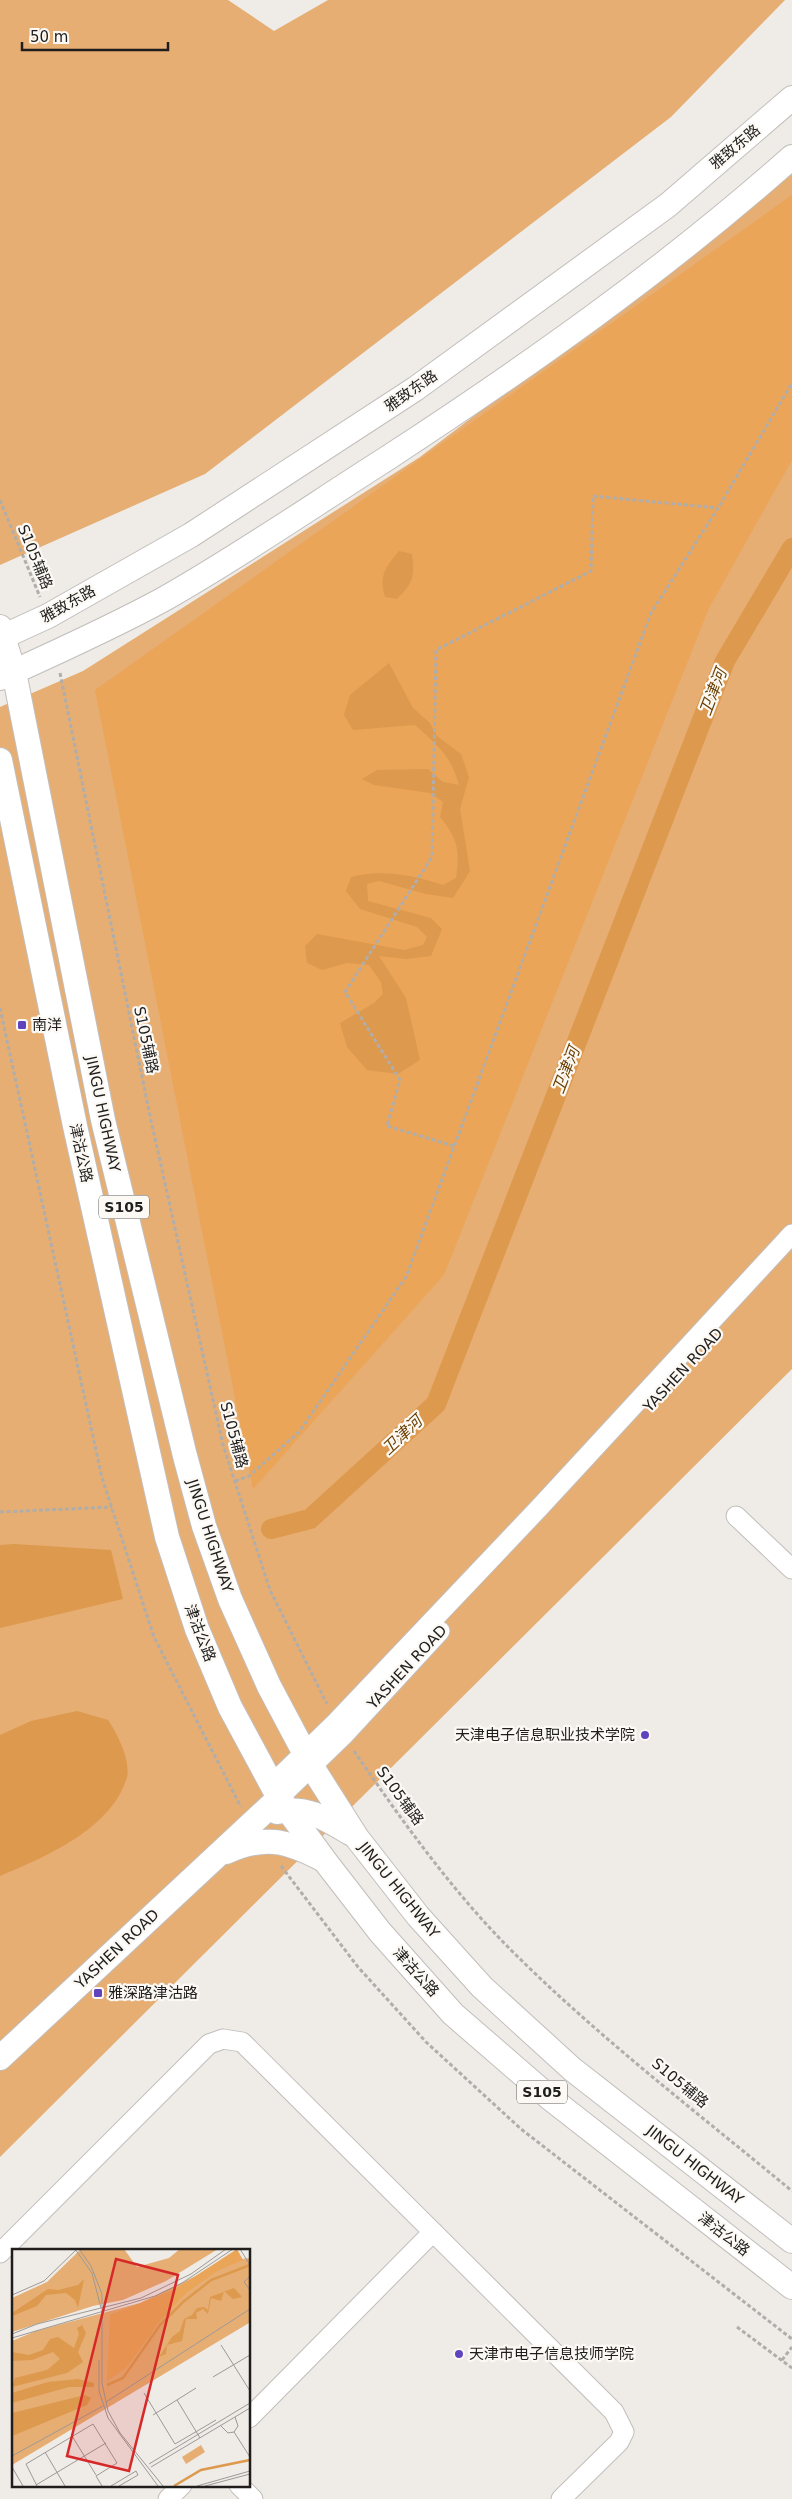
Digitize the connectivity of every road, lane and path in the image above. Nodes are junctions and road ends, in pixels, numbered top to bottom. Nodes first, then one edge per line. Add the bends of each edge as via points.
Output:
1 (792, 98) edge
2 (792, 157) edge
3 (792, 383) edge
4 (0, 500) edge
5 (718, 508) junction
6 (48, 616) junction
7 (1, 634) edge
8 (55, 654) junction
9 (7, 675) edge
10 (0, 760) edge
11 (454, 1146) junction
12 (792, 1234) edge
13 (792, 1253) edge
14 (235, 1481) junction
15 (112, 1507) dead end
16 (0, 1512) edge
17 (736, 1516) dead end
18 (792, 1569) edge
19 (340, 1729) junction
20 (308, 1760) junction
21 (280, 1797) junction
22 (259, 1816) junction
23 (220, 1833) junction
24 (357, 1838) junction
25 (215, 1857) junction
26 (325, 1861) junction
27 (0, 2037) edge
28 (0, 2058) edge
29 (792, 2191) edge
30 (433, 2232) junction
31 (792, 2240) edge
32 (6, 2254) edge
33 (792, 2287) edge
34 (737, 2327) dead end
35 (792, 2348) edge
36 (782, 2360) junction
37 (792, 2368) edge
38 (250, 2417) edge
39 (181, 2486) edge
40 (240, 2486) edge
41 (168, 2499) edge
42 (252, 2499) edge
43 (561, 2499) edge

1 - 6 main road, 雅致东路 via 668,204 415,389 192,535
2 - 8 main road via 655,269 483,396 164,599
3 - 5 path
4 - 6 path, S105辅路
5 - 11 path via 651,613
5 - 11 path via 593,496 591,571 436,650 432,857 345,992 400,1080 387,1126
6 - 7 main road, 雅致东路
7 - 9 main road, JINGU HIGHWAY / S105
8 - 9 main road
8 - 14 path, S105辅路 via 149,1110 224,1445
9 - 20 main road, JINGU HIGHWAY / S105 via 103,1120 204,1526 230,1599
10 - 21 main road, 津沽公路 / S105 via 75,1126 167,1537 197,1629 230,1707
11 - 14 path via 406,1277 299,1432 249,1476
12 - 19 street, YASHEN ROAD
13 - 19 street, YASHEN ROAD
14 - 19 path, S105辅路 via 270,1590
15 - 16 path
17 - 18 street
19 - 20 street, YASHEN ROAD
19 - 29 path, S105辅路 via 395,1810 454,1886 516,1954 602,2034
20 - 21 street, YASHEN ROAD
20 - 24 main road, JINGU HIGHWAY / S105
21 - 22 main road, YASHEN ROAD
21 - 23 main road, YASHEN ROAD
21 - 24 main road via 302,1810 317,1813
21 - 26 main road, 津沽公路 / S105
22 - 23 main road
22 - 25 main road, YASHEN ROAD
23 - 27 main road, YASHEN ROAD
24 - 31 main road, JINGU HIGHWAY / S105 via 418,1916 482,1987 572,2070
25 - 26 main road via 244,1844 264,1840 300,1847
25 - 28 main road, YASHEN ROAD
26 - 33 main road, 津沽公路 / S105 via 380,1932 453,2014 550,2098
30 - 32 street via 242,2042 224,2039 209,2044
30 - 38 street
30 - 43 street via 614,2412 624,2432 619,2442
34 - 36 path
35 - 36 path
36 - 37 path
39 - 41 street
40 - 42 street

